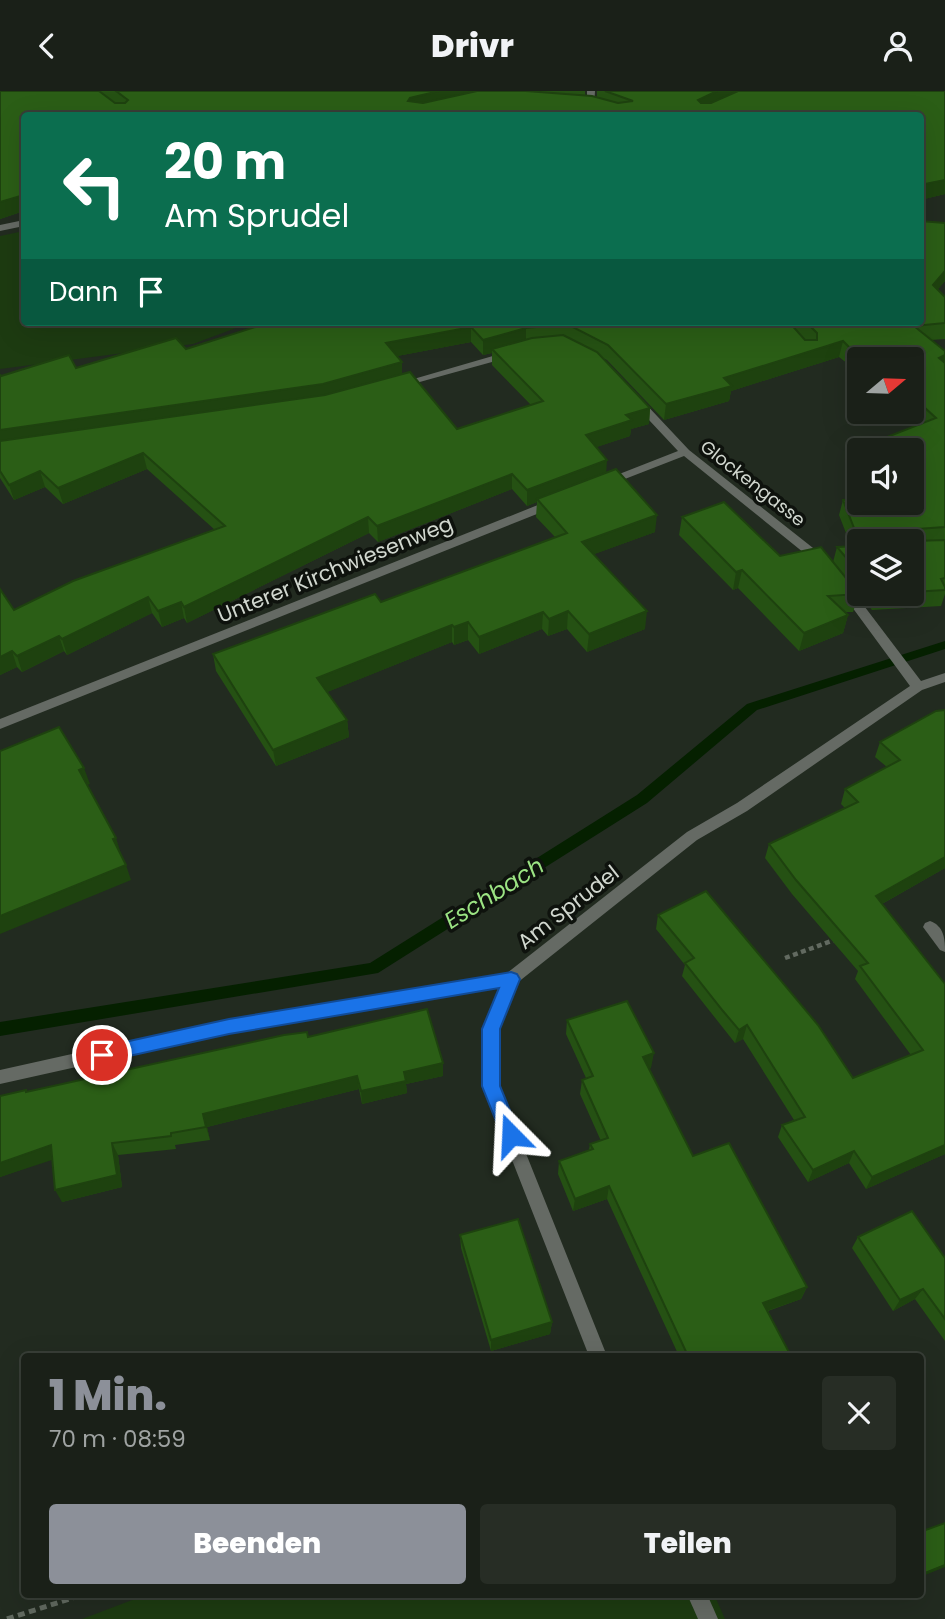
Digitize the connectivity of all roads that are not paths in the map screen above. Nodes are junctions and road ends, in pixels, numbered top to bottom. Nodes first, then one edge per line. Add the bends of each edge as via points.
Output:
1 (591, 91) edge
2 (591, 106) edge
3 (21, 224) edge
4 (0, 228) edge
5 (518, 352) edge
6 (390, 387) edge
7 (629, 394) edge
8 (685, 452) junction
9 (594, 487) edge
10 (568, 497) edge
11 (832, 556) edge
12 (819, 557) junction
13 (945, 677) edge
14 (918, 687) junction
15 (0, 724) edge
16 (930, 927) dead end
17 (945, 946) edge
18 (511, 979) junction
19 (0, 1077) edge
20 (596, 1353) edge
21 (699, 1598) edge
22 (708, 1619) edge

1 - 2 street
3 - 4 street
5 - 6 street
7 - 8 street, Glockengasse
8 - 9 street
8 - 12 street, Glockengasse
10 - 15 street, Unterer Kirchwiesenweg
11 - 12 street
12 - 14 street, Glockengasse
13 - 14 street, Am Sprudel
14 - 18 street, Am Sprudel via 692,836
16 - 17 street
18 - 19 street, Am Sprudel via 229,1026
18 - 20 street via 491,1029 491,1086
21 - 22 street

